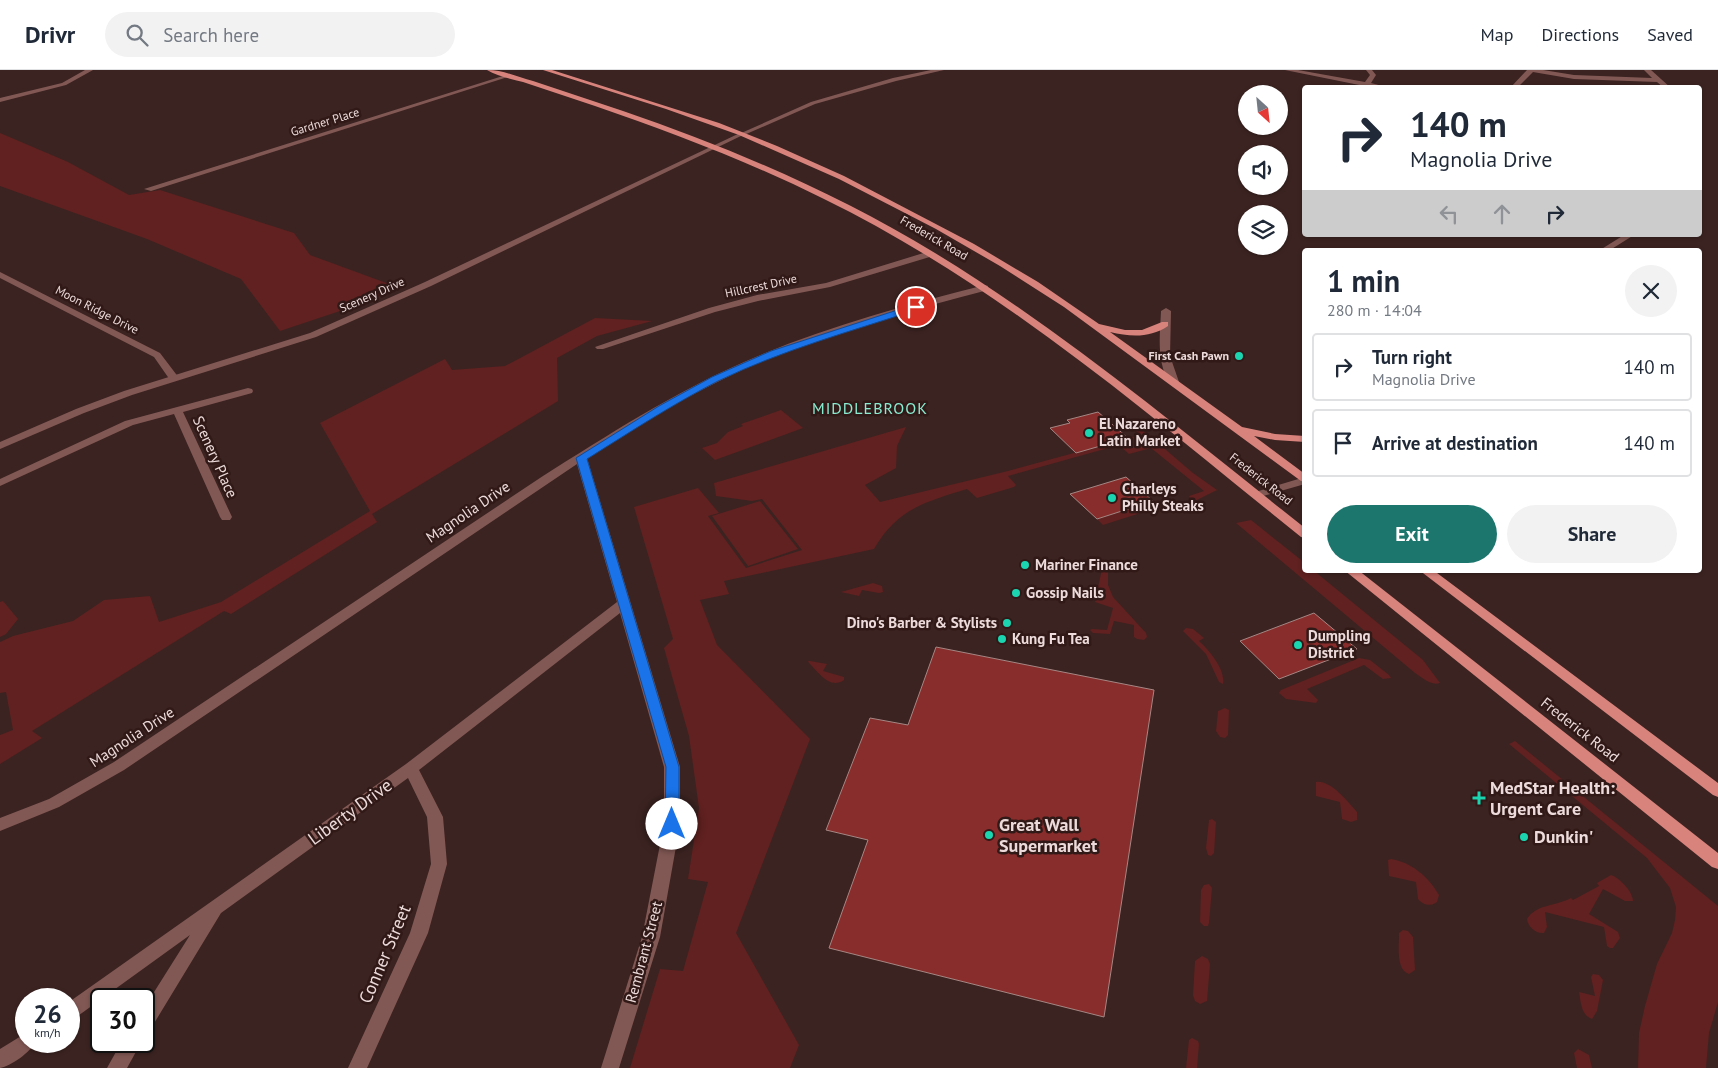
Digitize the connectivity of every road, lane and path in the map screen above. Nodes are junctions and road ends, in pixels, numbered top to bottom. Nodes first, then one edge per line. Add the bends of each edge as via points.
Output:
1 (90, 70) edge
2 (490, 70) edge
3 (546, 70) edge
4 (941, 70) edge
5 (1288, 70) edge
6 (1369, 70) edge
7 (1532, 70) edge
8 (1647, 70) edge
9 (508, 76) junction
10 (1659, 80) junction
11 (1367, 84) junction
12 (1372, 85) edge
13 (1516, 85) edge
14 (1665, 85) edge
15 (0, 100) edge
16 (742, 134) junction
17 (715, 147) junction
18 (148, 189) dead end
19 (1627, 237) edge
20 (1607, 248) edge
21 (930, 254) junction
22 (0, 275) edge
23 (984, 288) junction
24 (1166, 311) dead end
25 (1089, 321) junction
26 (1166, 324) junction
27 (600, 347) dead end
28 (174, 378) junction
29 (1174, 382) junction
30 (248, 391) dead end
31 (177, 410) junction
32 (1237, 428) junction
33 (1302, 439) edge
34 (0, 446) edge
35 (581, 458) junction
36 (1302, 478) edge
37 (1302, 481) edge
38 (0, 483) edge
39 (1256, 495) junction
40 (226, 517) dead end
41 (1302, 532) edge
42 (1354, 573) edge
43 (1429, 573) edge
44 (624, 603) junction
45 (411, 768) junction
46 (1718, 791) edge
47 (0, 825) edge
48 (1718, 862) edge
49 (217, 907) junction
50 (80, 1004) edge
51 (155, 1006) edge
52 (15, 1049) edge
53 (125, 1053) edge
54 (0, 1060) edge
55 (116, 1068) edge
56 (357, 1068) edge
57 (610, 1068) edge

1 - 15 street via 64,84
2 - 9 main road, Frederick Road
3 - 16 main road, Frederick Road
4 - 16 street, Scenery Drive via 813,103
5 - 11 street
6 - 11 street via 1373,75
7 - 10 street via 1574,77
7 - 13 street
8 - 10 street
9 - 17 main road, Frederick Road via 634,116
9 - 18 street, Gardner Place
10 - 14 street
11 - 12 street
16 - 17 street, Scenery Drive
16 - 25 main road, Frederick Road via 831,172 886,200 1005,266
17 - 21 main road, Frederick Road via 808,188
17 - 28 street, Scenery Drive via 428,284 313,335
19 - 20 street
21 - 23 main road, Frederick Road
21 - 27 street, Hillcrest Drive via 827,285 712,310
22 - 28 street, Moon Ridge Drive via 157,355
23 - 35 street, Magnolia Drive via 846,328 753,362 662,408
23 - 39 main road, Frederick Road via 1075,352
24 - 26 street
25 - 26 main road via 1132,334 1152,332
25 - 29 main road, Frederick Road
26 - 29 street via 1165,363
28 - 34 street, Scenery Drive via 80,411
29 - 32 main road, Frederick Road
30 - 31 street
31 - 38 street via 119,427
31 - 40 street, Scenery Place
32 - 33 main road via 1275,437
32 - 36 main road, Frederick Road
35 - 44 street, Rembrant Street
35 - 47 street, Magnolia Drive via 119,766 54,803
37 - 39 street
39 - 41 main road, Frederick Road
42 - 48 main road, Frederick Road
43 - 46 main road
44 - 45 street, Liberty Drive
44 - 57 street, Rembrant Street via 672,767 672,824 651,936
45 - 49 street, Liberty Drive
45 - 56 street, Conner Street via 435,817 439,864 419,933
49 - 50 street, Liberty Drive
49 - 51 street
52 - 54 street
53 - 55 street

